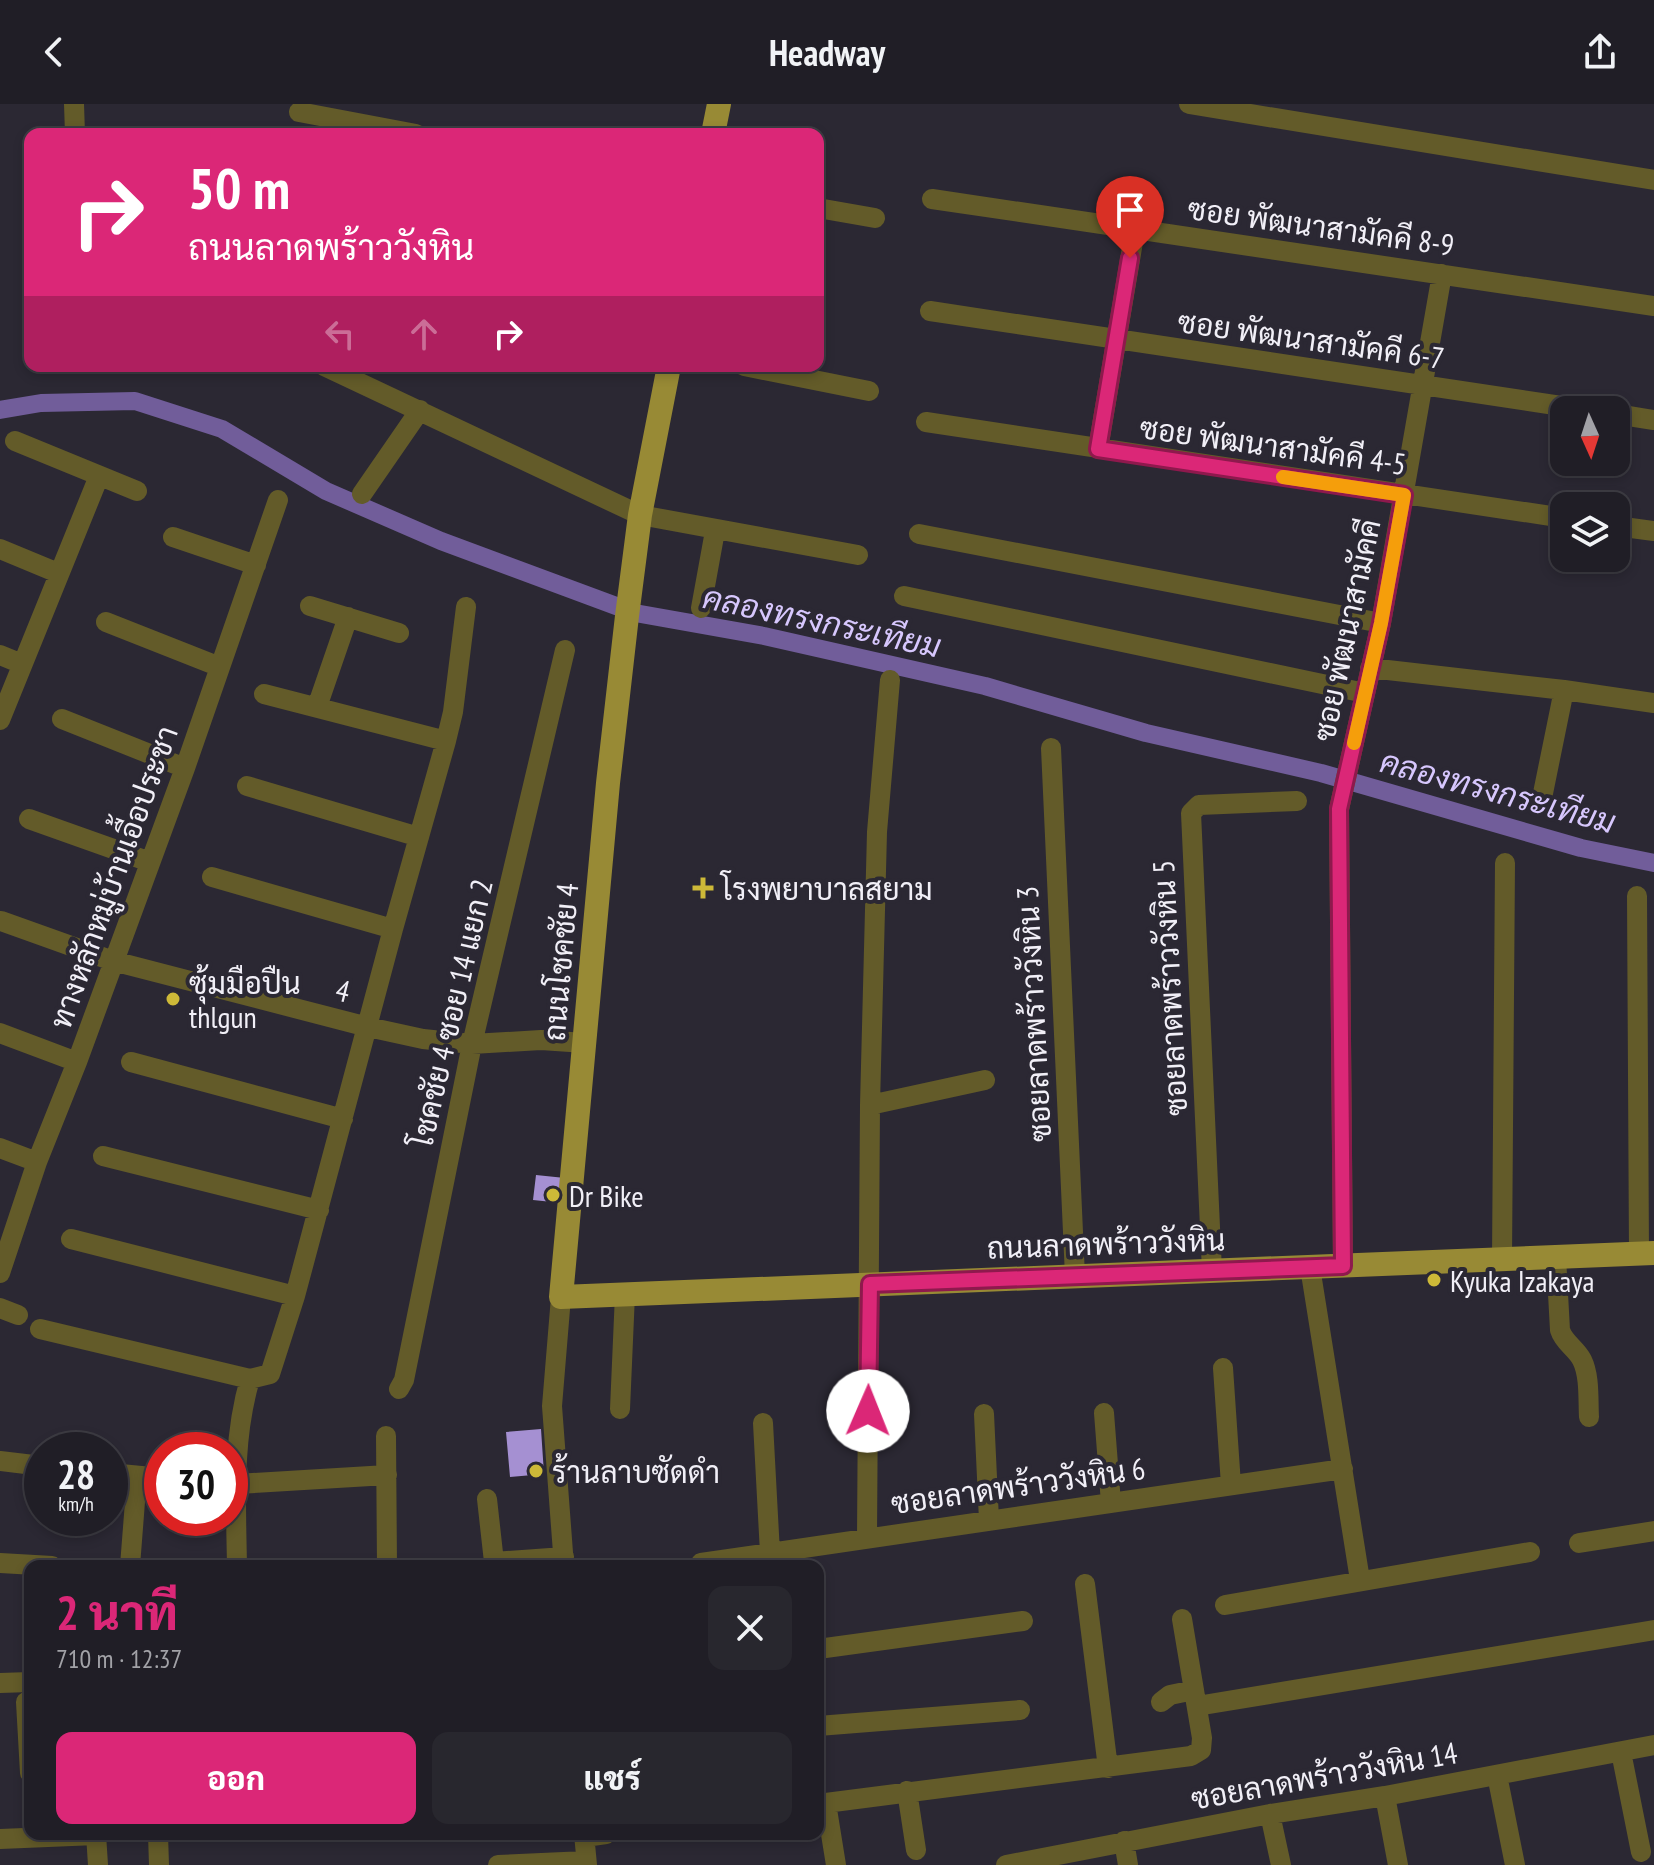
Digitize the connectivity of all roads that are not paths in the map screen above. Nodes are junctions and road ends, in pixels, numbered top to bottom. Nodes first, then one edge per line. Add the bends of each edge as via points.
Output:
1 (74, 104) edge
2 (719, 104) edge
3 (1189, 104) edge
4 (299, 112) dead end
5 (75, 128) edge
6 (384, 128) edge
7 (714, 128) edge
8 (1654, 180) edge
9 (932, 199) dead end
10 (824, 209) edge
11 (875, 218) dead end
12 (1135, 230) junction
13 (1442, 274) junction
14 (1654, 306) edge
15 (930, 311) dead end
16 (1116, 341) junction
17 (337, 372) edge
18 (668, 372) edge
19 (774, 372) edge
20 (1424, 386) junction
21 (869, 391) dead end
22 (1550, 404) edge
23 (420, 410) junction
24 (1630, 416) edge
25 (1654, 420) edge
26 (926, 422) dead end
27 (15, 441) dead end
28 (1098, 449) junction
29 (99, 476) junction
30 (137, 491) dead end
31 (362, 494) dead end
32 (1404, 495) junction
33 (278, 500) dead end
34 (640, 515) junction
35 (1550, 516) edge
36 (1630, 528) edge
37 (715, 531) junction
38 (1654, 531) edge
39 (919, 534) dead end
40 (173, 537) dead end
41 (0, 549) edge
42 (858, 555) dead end
43 (256, 565) junction
44 (58, 573) junction
45 (904, 596) dead end
46 (310, 606) dead end
47 (466, 607) dead end
48 (701, 608) dead end
49 (348, 617) junction
50 (106, 622) dead end
51 (1381, 623) junction
52 (399, 633) dead end
53 (565, 650) dead end
54 (0, 655) edge
55 (22, 664) junction
56 (220, 667) junction
57 (1370, 668) junction
58 (890, 680) dead end
59 (1564, 690) junction
60 (1365, 693) junction
61 (264, 694) dead end
62 (1654, 703) edge
63 (317, 707) junction
64 (62, 719) dead end
65 (0, 720) edge
66 (446, 741) junction
67 (1051, 748) dead end
68 (185, 768) junction
69 (247, 786) dead end
70 (1297, 801) dead end
71 (1541, 803) dead end
72 (29, 819) dead end
73 (419, 837) junction
74 (150, 862) junction
75 (1505, 863) dead end
76 (212, 877) dead end
77 (1637, 896) dead end
78 (1, 921) edge
79 (393, 929) junction
80 (113, 961) junction
81 (1646, 1021) edge
82 (368, 1027) junction
83 (0, 1033) edge
84 (585, 1043) junction
85 (472, 1044) junction
86 (77, 1062) junction
87 (131, 1062) dead end
88 (985, 1080) dead end
89 (870, 1105) junction
90 (343, 1119) junction
91 (0, 1148) edge
92 (103, 1156) dead end
93 (37, 1162) junction
94 (319, 1210) junction
95 (71, 1239) dead end
96 (1646, 1254) edge
97 (1556, 1257) junction
98 (1502, 1259) junction
99 (2, 1263) edge
100 (1343, 1266) junction
101 (1310, 1267) junction
102 (1212, 1271) junction
103 (1075, 1276) junction
104 (870, 1284) junction
105 (625, 1294) junction
106 (295, 1296) junction
107 (561, 1297) junction
108 (40, 1329) dead end
109 (1223, 1368) dead end
110 (250, 1379) junction
111 (399, 1389) dead end
112 (620, 1409) dead end
113 (1104, 1413) dead end
114 (984, 1414) dead end
115 (1589, 1417) dead end
116 (763, 1423) dead end
117 (240, 1432) edge
118 (386, 1436) dead end
119 (0, 1461) edge
120 (24, 1464) edge
121 (1343, 1469) junction
122 (128, 1475) edge
123 (387, 1475) junction
124 (137, 1476) junction
125 (144, 1477) edge
126 (248, 1483) edge
127 (1231, 1485) junction
128 (487, 1499) dead end
129 (1111, 1503) junction
130 (989, 1520) junction
131 (1654, 1531) edge
132 (237, 1536) edge
133 (867, 1537) junction
134 (1579, 1543) dead end
135 (1530, 1552) dead end
136 (770, 1553) junction
137 (130, 1560) edge
138 (237, 1560) edge
139 (387, 1560) edge
140 (494, 1560) edge
141 (564, 1560) edge
142 (722, 1560) edge
143 (0, 1563) edge
144 (24, 1564) edge
145 (1360, 1580) junction
146 (1085, 1584) dead end
147 (1225, 1605) dead end
148 (1182, 1619) dead end
149 (1023, 1621) dead end
150 (1654, 1630) edge
151 (824, 1648) edge
152 (0, 1683) edge
153 (24, 1691) edge
154 (1196, 1698) junction
155 (1161, 1702) dead end
156 (1020, 1710) dead end
157 (824, 1726) edge
158 (1654, 1745) edge
159 (1621, 1752) junction
160 (1108, 1768) junction
161 (1497, 1775) junction
162 (907, 1791) junction
163 (1385, 1796) junction
164 (824, 1803) edge
165 (824, 1812) edge
166 (1270, 1814) junction
167 (24, 1837) edge
168 (0, 1839) edge
169 (96, 1840) edge
170 (158, 1840) edge
171 (584, 1840) edge
172 (1124, 1841) junction
173 (916, 1850) dead end
174 (1641, 1852) dead end
175 (587, 1863) edge
176 (98, 1865) edge
177 (159, 1865) edge
178 (498, 1865) edge
179 (836, 1865) edge
180 (1006, 1865) edge
181 (1128, 1865) edge
182 (1281, 1865) edge
183 (1398, 1865) edge
184 (1515, 1865) edge

1 - 5 street
2 - 7 main road
3 - 8 street
4 - 6 street
9 - 12 street, ซอย พัฒนาสามัคคี 8-9
10 - 11 street
12 - 13 street, ซอย พัฒนาสามัคคี 8-9
12 - 16 street
13 - 14 street, ซอย พัฒนาสามัคคี 8-9
13 - 20 street, ซอย พัฒนาสามัคคี
15 - 16 street, ซอย พัฒนาสามัคคี 6-7
16 - 20 street, ซอย พัฒนาสามัคคี 6-7
16 - 28 street
17 - 23 street
18 - 34 main road, ถนนโชคชัย 4
19 - 21 street
20 - 22 street, ซอย พัฒนาสามัคคี 6-7
20 - 32 street, ซอย พัฒนาสามัคคี
23 - 31 street
23 - 34 street
24 - 25 street
26 - 28 street, ซอย พัฒนาสามัคคี 4-5
27 - 29 street
28 - 32 street, ซอย พัฒนาสามัคคี 4-5
29 - 30 street
29 - 44 street
32 - 35 street, ซอย พัฒนาสามัคคี 4-5
32 - 51 street, ซอย พัฒนาสามัคคี
33 - 43 street, ทางหลักหมู่บ้านเอื้อประชา
34 - 37 street
34 - 84 main road, ถนนโชคชัย 4 via 608,783
36 - 38 street
37 - 42 street
37 - 48 street
39 - 51 street
40 - 43 street
41 - 44 street
43 - 56 street, ทางหลักหมู่บ้านเอื้อประชา
44 - 55 street
45 - 60 street
46 - 49 street
47 - 66 street
49 - 52 street
49 - 63 street
50 - 56 street
51 - 57 street, ซอย พัฒนาสามัคคี
53 - 85 street, โชคชัย 4 ซอย 14 แยก 2
54 - 55 street
55 - 65 street
56 - 68 street, ทางหลักหมู่บ้านเอื้อประชา
57 - 59 street
57 - 60 street, ซอย พัฒนาสามัคคี
58 - 89 street via 877,832
59 - 62 street
59 - 71 street
60 - 100 street, ซอย พัฒนาสามัคคี via 1343,791
61 - 63 street
63 - 66 street
64 - 68 street
66 - 73 street
67 - 103 street, ซอยลาดพร้าววังหิน 3
68 - 74 street, ทางหลักหมู่บ้านเอื้อประชา
69 - 73 street
70 - 102 street, ซอยลาดพร้าววังหิน 5 via 1199,805 1191,813
72 - 74 street
73 - 79 street
74 - 80 street, ทางหลักหมู่บ้านเอื้อประชา
75 - 98 street
76 - 79 street
77 - 81 street
78 - 80 street, 4
79 - 82 street
80 - 82 street, 4
80 - 86 street, ทางหลักหมู่บ้านเอื้อประชา
81 - 96 street
82 - 85 street, 4
82 - 90 street
83 - 86 street
84 - 85 street, 4
84 - 107 main road, ถนนโชคชัย 4
85 - 111 street, โชคชัย 4 ซอย 14 แยก 2
86 - 93 street, ทางหลักหมู่บ้านเอื้อประชา
87 - 90 street
88 - 89 street
89 - 104 street
90 - 94 street
91 - 93 street
92 - 94 street
93 - 99 street, ทางหลักหมู่บ้านเอื้อประชา
94 - 106 street
95 - 106 street
96 - 97 main road, ถนนลาดพร้าววังหิน
97 - 98 main road, ถนนลาดพร้าววังหิน
97 - 115 street via 1560,1330 1586,1367
98 - 100 main road, ถนนลาดพร้าววังหิน
100 - 101 main road, ถนนลาดพร้าววังหิน
101 - 102 main road, ถนนลาดพร้าววังหิน
101 - 121 street
102 - 103 main road, ถนนลาดพร้าววังหิน
103 - 104 main road, ถนนลาดพร้าววังหิน
104 - 105 main road, ถนนลาดพร้าววังหิน
104 - 133 street
105 - 107 main road, ถนนลาดพร้าววังหิน
105 - 112 street
106 - 110 street via 270,1374
107 - 141 street, ถนนโชคชัย 4 via 552,1406
108 - 110 street
109 - 127 street
110 - 117 street
113 - 129 street
114 - 130 street
116 - 136 street
118 - 123 street
119 - 120 street
121 - 127 street, ซอยลาดพร้าววังหิน 6
121 - 145 street
122 - 124 street
123 - 126 street
123 - 139 street
124 - 125 street
124 - 137 street
127 - 129 street, ซอยลาดพร้าววังหิน 6
128 - 140 street
129 - 130 street, ซอยลาดพร้าววังหิน 6
130 - 133 street, ซอยลาดพร้าววังหิน 6
131 - 134 street
132 - 138 street
133 - 136 street, ซอยลาดพร้าววังหิน 6
135 - 145 street
136 - 142 street, ซอยลาดพร้าววังหิน 6
143 - 144 street
145 - 147 street
146 - 160 street
148 - 154 street
149 - 151 street
150 - 154 street
152 - 153 street
154 - 155 street via 1170,1695
154 - 160 street via 1201,1750
156 - 157 street
158 - 159 street, ซอยลาดพร้าววังหิน 14
159 - 161 street, ซอยลาดพร้าววังหิน 14
159 - 174 street
160 - 162 street
161 - 163 street, ซอยลาดพร้าววังหิน 14
161 - 184 street
162 - 164 street
162 - 173 street
163 - 166 street, ซอยลาดพร้าววังหิน 14
163 - 183 street
165 - 179 street
166 - 172 street, ซอยลาดพร้าววังหิน 14
166 - 182 street
167 - 168 street
169 - 176 street
170 - 177 street
171 - 175 street
172 - 180 street, ซอยลาดพร้าววังหิน 14
172 - 181 street
175 - 178 street

